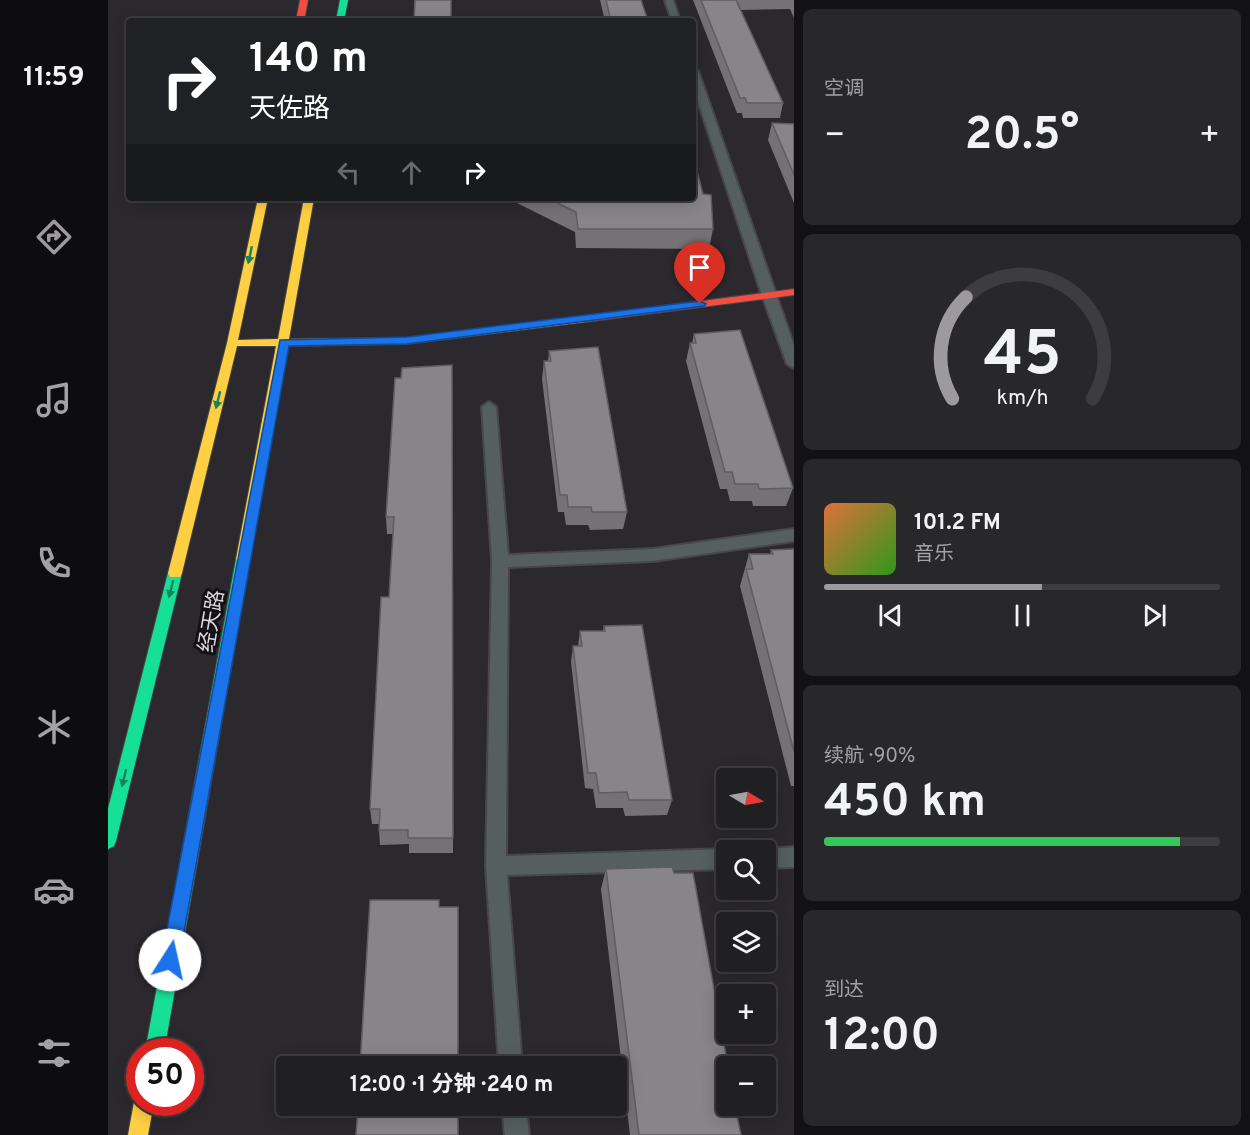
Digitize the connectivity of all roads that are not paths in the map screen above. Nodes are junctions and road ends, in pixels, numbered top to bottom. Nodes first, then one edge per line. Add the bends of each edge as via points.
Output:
1 (304, 0) edge
2 (344, 0) edge
3 (669, 0) edge
4 (301, 18) edge
5 (341, 18) edge
6 (675, 18) edge
7 (696, 80) edge
8 (261, 201) edge
9 (308, 201) edge
10 (794, 292) edge
11 (768, 295) junction
12 (232, 343) junction
13 (284, 343) junction
14 (794, 364) edge
15 (489, 407) dead end
16 (794, 535) edge
17 (500, 561) junction
18 (108, 841) edge
19 (794, 857) edge
20 (776, 858) edge
21 (716, 859) edge
22 (496, 866) junction
23 (157, 1038) edge
24 (511, 1056) edge
25 (141, 1116) edge
26 (515, 1116) edge
27 (138, 1135) edge
28 (517, 1135) edge

1 - 4 main road
2 - 5 main road
3 - 6 lane
7 - 11 lane
8 -> 12 main road
9 - 13 main road, 经天路
10 - 11 main road
11 - 13 main road via 407,340
11 - 14 lane
12 - 13 main road
12 -> 18 main road
13 - 23 main road, 经天路
15 - 17 lane
16 - 17 lane via 653,555
17 - 22 lane
19 - 20 lane
21 - 22 lane
22 - 24 lane
25 - 27 main road
26 - 28 lane

